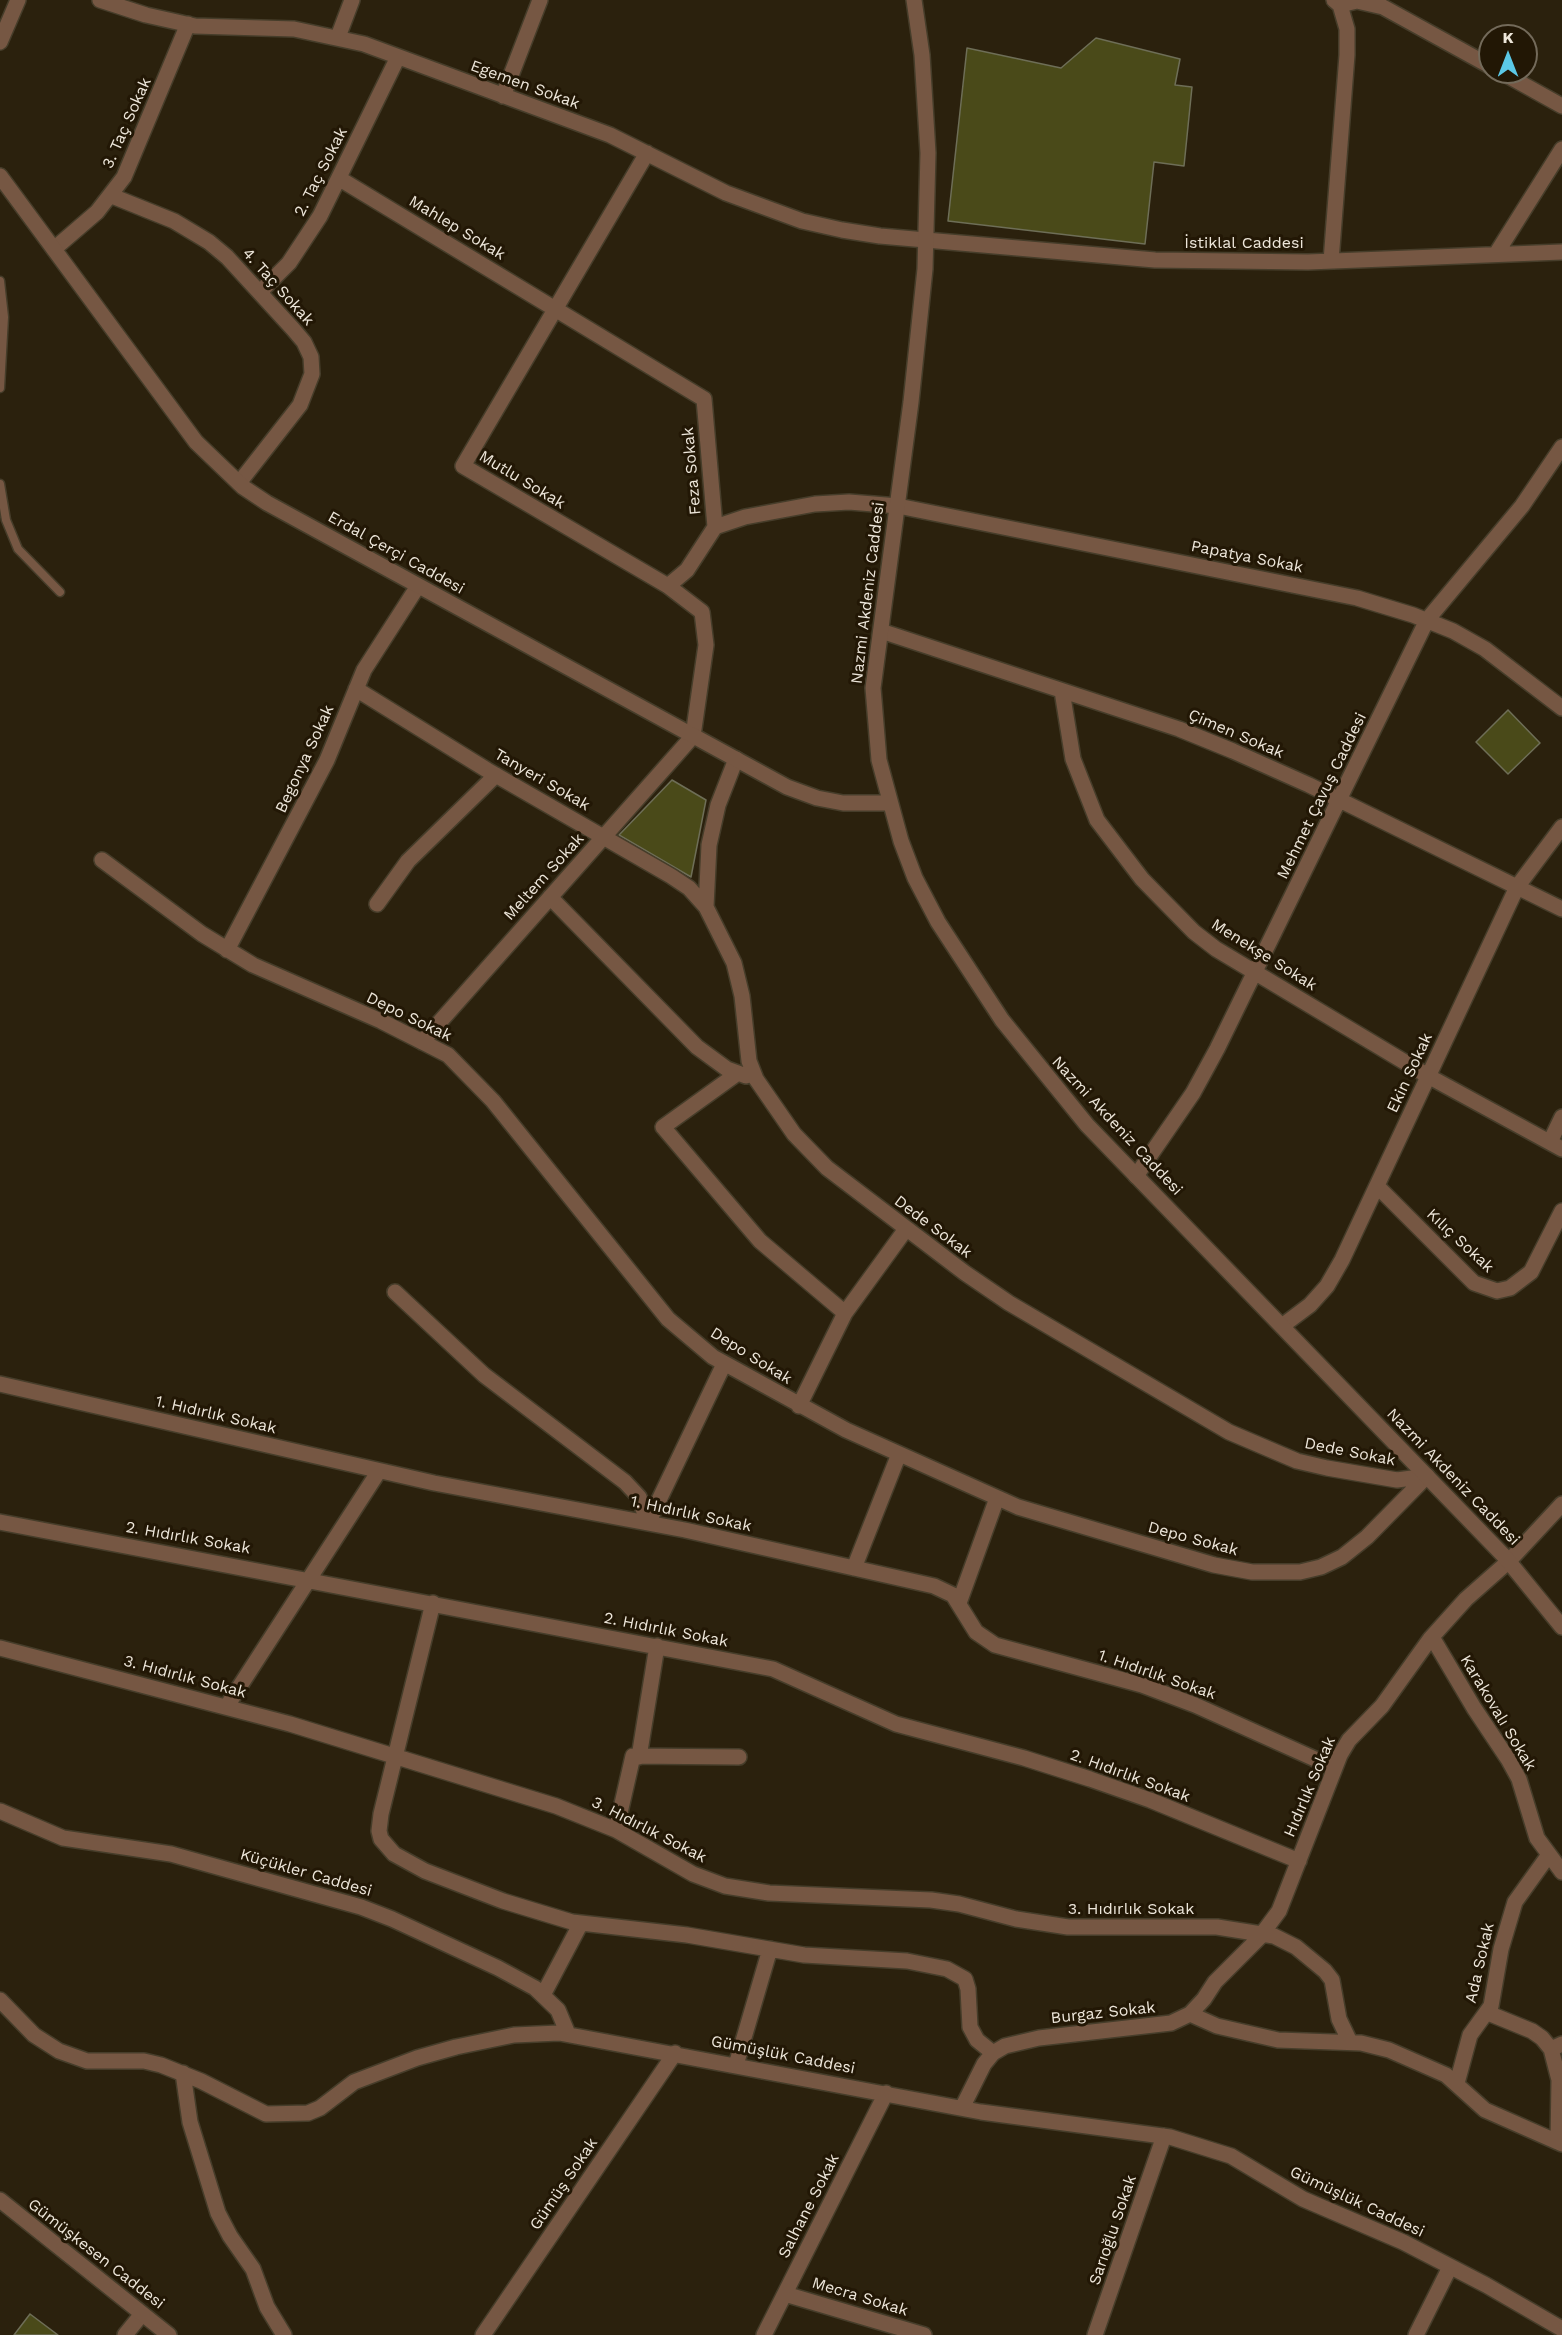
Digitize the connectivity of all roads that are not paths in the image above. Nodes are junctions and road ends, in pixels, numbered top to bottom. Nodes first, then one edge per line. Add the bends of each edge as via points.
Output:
1 (18, 0) edge
2 (100, 0) edge
3 (352, 0) edge
4 (540, 0) edge
5 (914, 0) edge
6 (1337, 3) edge
7 (188, 24) junction
8 (3, 26) edge
9 (338, 37) junction
10 (0, 42) edge
11 (398, 57) junction
12 (1478, 59) edge
13 (1523, 84) edge
14 (503, 96) junction
15 (1562, 106) edge
16 (1562, 149) edge
17 (647, 153) junction
18 (0, 176) edge
19 (340, 178) junction
20 (111, 196) junction
21 (927, 238) junction
22 (54, 249) junction
23 (1562, 252) edge
24 (1496, 254) junction
25 (1331, 261) junction
26 (0, 281) edge
27 (260, 292) junction
28 (555, 309) junction
29 (0, 387) edge
30 (1562, 447) edge
31 (239, 483) junction
32 (0, 484) edge
33 (898, 506) junction
34 (715, 527) junction
35 (418, 586) junction
36 (668, 586) junction
37 (60, 592) dead end
38 (1427, 620) junction
39 (881, 631) junction
40 (356, 689) junction
41 (1062, 691) junction
42 (1562, 708) edge
43 (693, 736) junction
44 (736, 759) junction
45 (496, 775) junction
46 (1340, 800) junction
47 (890, 803) junction
48 (1562, 827) edge
49 (604, 837) junction
50 (102, 860) dead end
51 (1517, 887) junction
52 (550, 897) junction
53 (377, 904) dead end
54 (706, 906) junction
55 (1562, 909) edge
56 (227, 950) junction
57 (1255, 972) junction
58 (422, 1042) junction
59 (738, 1073) junction
60 (1428, 1076) junction
61 (756, 1079) junction
62 (1562, 1117) edge
63 (1556, 1145) edge
64 (1136, 1176) junction
65 (1377, 1186) junction
66 (1562, 1211) edge
67 (906, 1229) junction
68 (395, 1292) dead end
69 (845, 1313) junction
70 (1282, 1326) junction
71 (724, 1364) junction
72 (0, 1384) edge
73 (799, 1406) junction
74 (899, 1454) junction
75 (379, 1471) junction
76 (1427, 1476) junction
77 (997, 1498) junction
78 (1560, 1510) edge
79 (0, 1522) edge
80 (648, 1523) junction
81 (1509, 1561) junction
82 (854, 1568) junction
83 (310, 1579) junction
84 (433, 1603) junction
85 (959, 1603) junction
86 (1562, 1627) edge
87 (1432, 1637) junction
88 (657, 1646) junction
89 (0, 1648) edge
90 (227, 1706) junction
91 (395, 1757) junction
92 (639, 1757) junction
93 (739, 1757) dead end
94 (1335, 1768) junction
95 (0, 1811) edge
96 (616, 1830) junction
97 (1548, 1856) junction
98 (1299, 1861) junction
99 (1562, 1872) edge
100 (581, 1923) junction
101 (1263, 1933) junction
102 (770, 1949) junction
103 (543, 1995) junction
104 (0, 2000) edge
105 (1488, 2013) junction
106 (1190, 2014) junction
107 (0, 2020) edge
108 (19, 2021) junction
109 (568, 2034) junction
110 (1350, 2042) junction
111 (1556, 2046) edge
112 (675, 2053) junction
113 (993, 2053) junction
114 (736, 2065) junction
115 (183, 2073) junction
116 (1457, 2083) junction
117 (886, 2093) junction
118 (962, 2108) junction
119 (1164, 2136) junction
120 (1560, 2143) edge
121 (0, 2200) edge
122 (1450, 2267) junction
123 (785, 2294) junction
124 (142, 2314) junction
125 (1562, 2329) edge
126 (125, 2335) edge
127 (169, 2335) edge
128 (284, 2335) edge
129 (483, 2335) edge
130 (764, 2335) edge
131 (923, 2335) edge
132 (1095, 2335) edge
133 (1416, 2335) edge

1 - 8 street
2 - 7 street, Egemen Sokak
3 - 9 street
4 - 14 street
5 - 21 street, Nazmi Akdeniz Caddesi via 928,153
6 - 12 street via 1358,1 1383,7
6 - 25 street via 1347,29 1347,55
7 - 9 street, Egemen Sokak via 294,29
7 - 20 street, 3. Taç Sokak via 137,149
8 - 10 street
9 - 11 street, Egemen Sokak
11 - 14 street, Egemen Sokak
11 - 19 street, 2. Taç Sokak
13 - 15 street
14 - 17 street, Egemen Sokak via 610,135
16 - 24 street
17 - 21 street, Egemen Sokak via 701,182 802,220 880,236
17 - 28 street, Mutlu Sokak
18 - 22 street, Erdal Çerçi Caddesi
19 - 27 street, 2. Taç Sokak via 305,243
19 - 28 street, Mahlep Sokak
20 - 22 street, 3. Taç Sokak
20 - 27 street, 4. Taç Sokak via 192,230 227,257
21 - 25 street, İstiklal Caddesi via 1155,260
21 - 33 street, Nazmi Akdeniz Caddesi
22 - 31 street, Erdal Çerçi Caddesi via 195,442
23 - 24 street, İstiklal Caddesi
24 - 25 street, İstiklal Caddesi
26 - 29 lane via 4,317
27 - 31 street, 4. Taç Sokak via 304,342 312,374 300,405
28 - 34 street, Feza Sokak via 704,399
28 - 36 street, Mutlu Sokak via 463,466
30 - 38 street, Mehmet Çavuş Caddesi via 1522,506
31 - 35 street, Erdal Çerçi Caddesi via 267,503
32 - 37 lane via 6,520 18,549
33 - 34 street, Feza Sokak via 815,504
33 - 38 street, Papatya Sokak via 1358,598
33 - 39 street, Nazmi Akdeniz Caddesi
34 - 36 street via 687,570
35 - 40 street, Begonya Sokak via 377,645
35 - 43 street, Erdal Çerçi Caddesi
36 - 43 street, Mutlu Sokak via 702,612 706,645
38 - 42 street, Papatya Sokak via 1485,649
38 - 46 street, Mehmet Çavuş Caddesi
39 - 41 street, Çimen Sokak
39 - 47 street, Nazmi Akdeniz Caddesi via 873,688 874,723
40 - 45 street, Tanyeri Sokak
40 - 56 street, Begonya Sokak via 305,805
41 - 46 street, Çimen Sokak via 1179,729
41 - 57 street, Menekşe Sokak via 1073,759 1096,820 1178,917 1216,949
43 - 44 street, Erdal Çerçi Caddesi
43 - 49 street, Meltem Sokak
44 - 47 street, Erdal Çerçi Caddesi via 787,788 817,798 843,803
44 - 54 street via 718,805 709,845
45 - 49 street, Tanyeri Sokak
45 - 53 street via 408,861
46 - 51 street, Çimen Sokak
46 - 57 street, Mehmet Çavuş Caddesi
47 - 64 street, Nazmi Akdeniz Caddesi via 915,878 965,965 1031,1059
48 - 51 street, Ekin Sokak
49 - 52 street, Meltem Sokak
49 - 54 street, Tanyeri Sokak via 689,888
50 - 56 street, Depo Sokak
51 - 55 street, Çimen Sokak
51 - 60 street, Ekin Sokak
52 - 58 street, Meltem Sokak
52 - 59 street via 697,1047
54 - 61 street, Dede Sokak via 734,963 749,1061
56 - 58 street, Depo Sokak
57 - 60 street, Menekşe Sokak
57 - 64 street, Mehmet Çavuş Caddesi via 1193,1093
58 - 71 street, Depo Sokak via 448,1055 467,1072 668,1318
59 - 61 street
59 - 69 street via 663,1127 760,1241
60 - 63 street, Menekşe Sokak
60 - 65 street, Ekin Sokak
61 - 67 street, Dede Sokak via 794,1134 827,1168
62 - 63 street
64 - 70 street, Nazmi Akdeniz Caddesi
65 - 66 street, Kılıç Sokak via 1474,1283 1497,1291 1516,1285 1531,1272
65 - 70 street, Ekin Sokak via 1327,1286
67 - 69 street
67 - 76 street, Dede Sokak via 1009,1303 1247,1440 1297,1461 1358,1474 1397,1480
68 - 80 street via 477,1370 625,1482 639,1497
69 - 73 street
70 - 76 street, Nazmi Akdeniz Caddesi
71 - 73 street, Depo Sokak
71 - 80 street
72 - 75 street, 1. Hıdırlık Sokak
73 - 74 street, Depo Sokak
74 - 77 street, Depo Sokak
74 - 82 street
75 - 80 street, 1. Hıdırlık Sokak
75 - 83 street
76 - 77 street, Depo Sokak via 1342,1557 1300,1572 1233,1570 1063,1522
76 - 81 street, Nazmi Akdeniz Caddesi
77 - 85 street
78 - 81 street, Hıdırlık Sokak
79 - 83 street, 2. Hıdırlık Sokak
80 - 82 street, 1. Hıdırlık Sokak
81 - 86 street, Nazmi Akdeniz Caddesi
81 - 87 street, Hıdırlık Sokak via 1466,1599
82 - 85 street, 1. Hıdırlık Sokak via 934,1586 953,1595
83 - 84 street, 2. Hıdırlık Sokak
83 - 90 street
84 - 88 street, 2. Hıdırlık Sokak
84 - 91 street
85 - 94 street, 1. Hıdırlık Sokak via 976,1632 995,1645 1142,1685
87 - 94 street, Hıdırlık Sokak via 1382,1706 1349,1740
87 - 97 street, Karakovalı Sokak via 1513,1769 1531,1822
88 - 92 street
88 - 98 street, 2. Hıdırlık Sokak via 773,1669 896,1724 1090,1779
89 - 90 street, 3. Hıdırlık Sokak
90 - 91 street, 3. Hıdırlık Sokak
91 - 96 street, 3. Hıdırlık Sokak via 556,1806
91 - 100 street via 379,1831 386,1848 425,1870 503,1901
92 - 93 street
92 - 96 street via 633,1756
94 - 98 street, Hıdırlık Sokak
95 - 103 street, Küçükler Caddesi via 63,1838 171,1854 361,1907 498,1968
96 - 101 street, 3. Hıdırlık Sokak via 693,1874 743,1890 931,1900 1068,1928 1217,1928
97 - 99 street, Karakovalı Sokak
97 - 105 street, Ada Sokak via 1515,1902
98 - 101 street, Hıdırlık Sokak via 1279,1911
100 - 102 street
100 - 103 street
101 - 106 street, Hıdırlık Sokak
101 - 110 street via 1286,1941 1325,1971 1332,1980 1339,2019
102 - 113 street via 834,1958 908,1961 956,1972 967,1983 970,2027 977,2040
102 - 114 street
103 - 109 street, Küçükler Caddesi via 558,2010
104 - 108 street, Gümüşlük Caddesi
105 - 111 street
105 - 116 street, Ada Sokak via 1466,2044
106 - 110 street via 1217,2026 1278,2040
106 - 113 street, Burgaz Sokak via 1172,2023 1143,2028 1019,2041
107 - 108 street
108 - 115 street, Gümüşlük Caddesi via 45,2044 73,2057 87,2061 144,2061
109 - 112 street, Gümüşlük Caddesi
109 - 115 street, Gümüşlük Caddesi via 514,2035 417,2058 354,2082 320,2108 296,2115 254,2110
110 - 116 street via 1389,2050
111 - 120 street
112 - 114 street, Gümüşlük Caddesi
112 - 129 street, Gümüş Sokak
113 - 118 street, Burgaz Sokak via 974,2079
114 - 117 street, Gümüşlük Caddesi
115 - 128 street via 190,2122 218,2213 253,2269 267,2307
116 - 120 street via 1485,2110
117 - 118 street, Gümüşlük Caddesi
117 - 123 street, Salhane Sokak
118 - 119 street, Gümüşlük Caddesi
119 - 122 street, Gümüşlük Caddesi via 1205,2145 1231,2156 1303,2199
119 - 132 street, Sarıoğlu Sokak
121 - 124 street, Gümüşkesen Caddesi
122 - 125 street, Gümüşlük Caddesi
122 - 133 street
123 - 130 street, Salhane Sokak
123 - 131 street, Mecra Sokak
124 - 126 street
124 - 127 street, Gümüşkesen Caddesi

